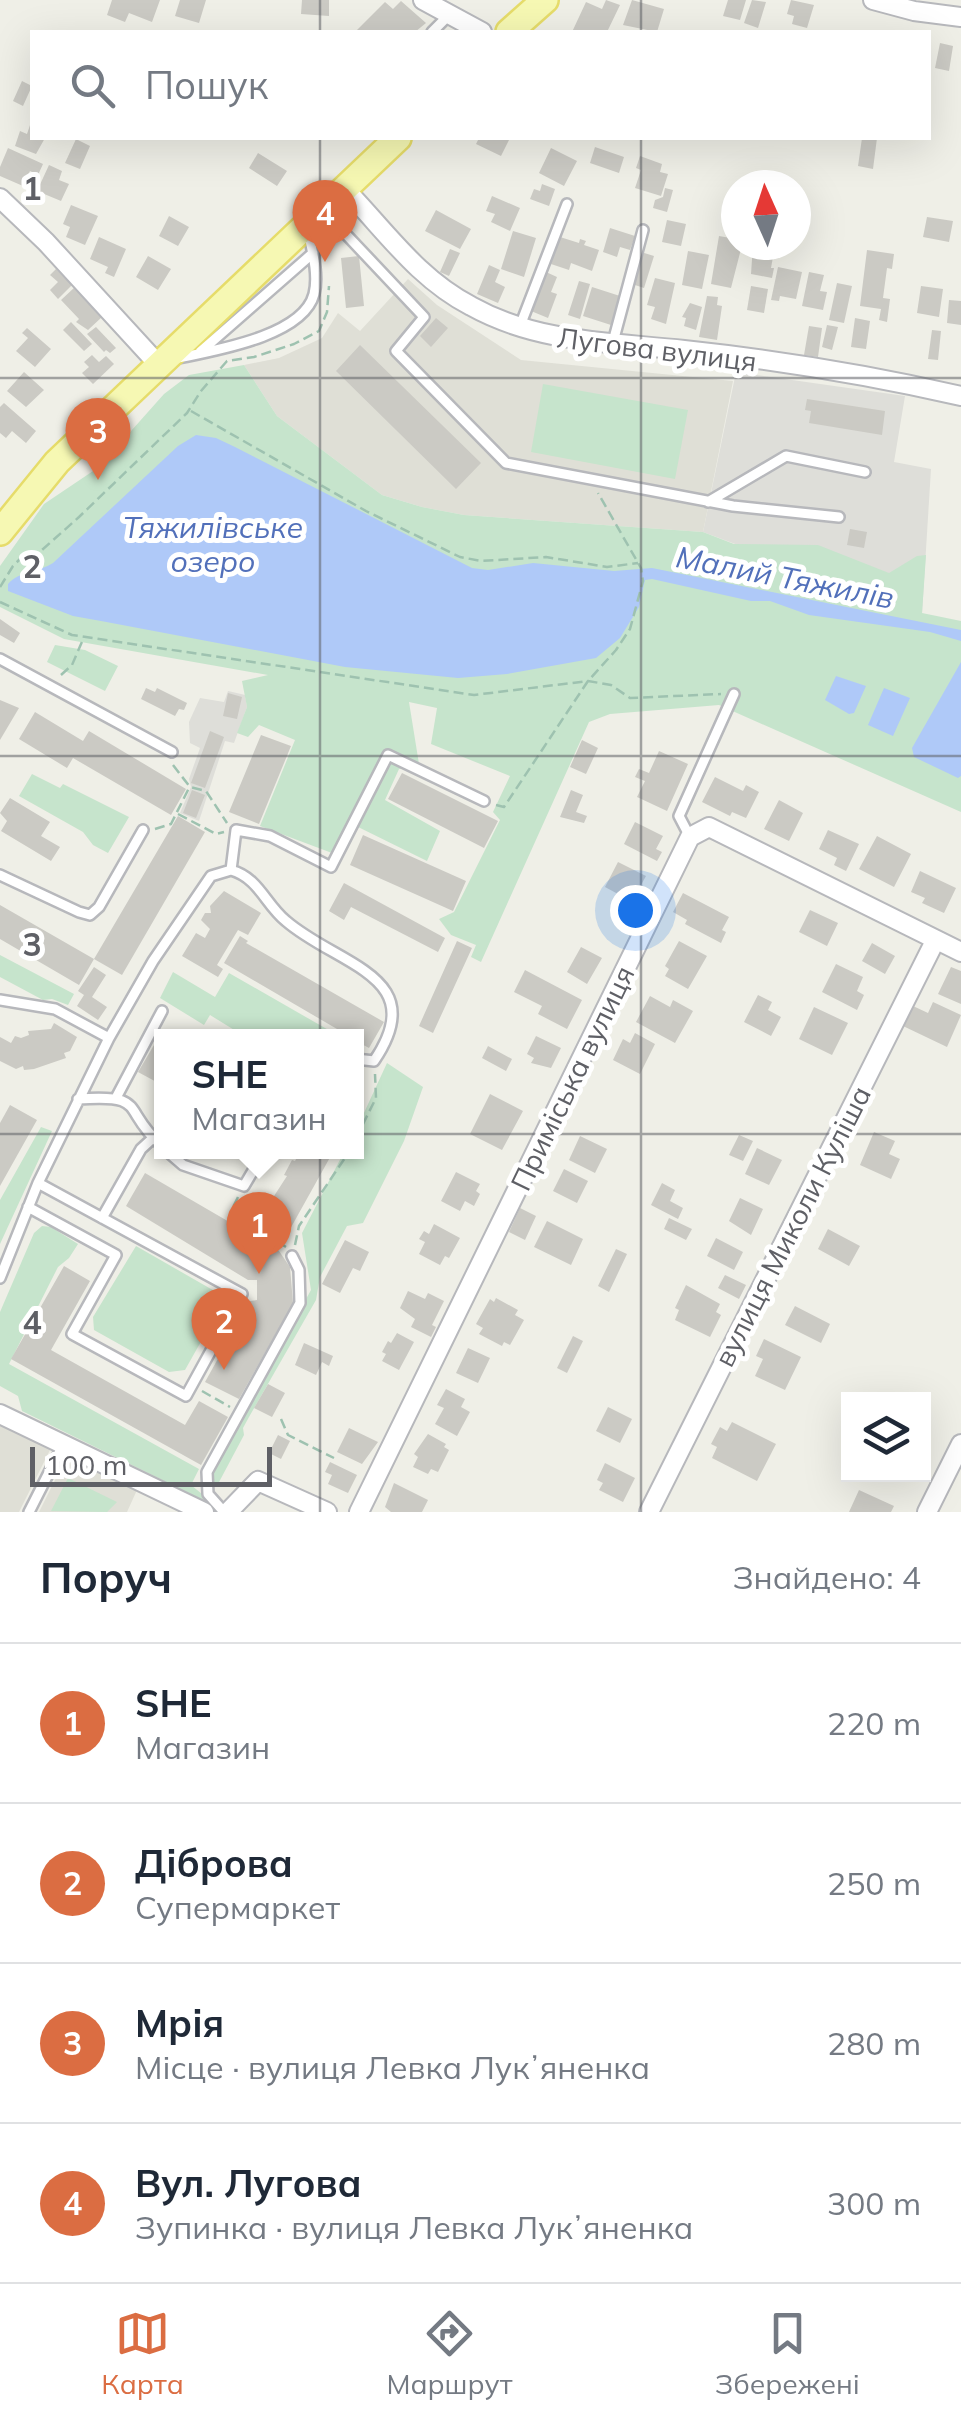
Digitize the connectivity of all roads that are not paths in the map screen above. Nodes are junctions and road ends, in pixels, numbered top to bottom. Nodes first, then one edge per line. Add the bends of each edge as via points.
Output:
1 (422, 0) edge
2 (546, 0) edge
3 (873, 0) edge
4 (448, 16) junction
5 (961, 17) edge
6 (434, 30) edge
7 (478, 30) edge
8 (511, 30) edge
9 (396, 140) edge
10 (344, 188) junction
11 (0, 198) edge
12 (567, 204) dead end
13 (314, 216) junction
14 (643, 230) dead end
15 (313, 253) junction
16 (520, 326) junction
17 (612, 344) junction
18 (198, 354) junction
19 (157, 363) junction
20 (961, 396) edge
21 (865, 472) dead end
22 (708, 502) junction
23 (839, 518) dead end
24 (0, 532) edge
25 (0, 658) edge
26 (734, 694) road end
27 (172, 752) road end
28 (484, 801) road end
29 (143, 830) road end
30 (690, 836) junction
31 (231, 870) junction
32 (0, 875) edge
33 (935, 941) junction
34 (961, 952) edge
35 (0, 1000) edge
36 (162, 1011) dead end
37 (109, 1038) junction
38 (364, 1060) edge
39 (117, 1096) junction
40 (78, 1099) junction
41 (154, 1138) edge
42 (154, 1143) edge
43 (177, 1159) edge
44 (260, 1159) edge
45 (38, 1183) junction
46 (28, 1206) junction
47 (102, 1218) junction
48 (292, 1256) road end
49 (0, 1278) edge
50 (0, 1414) edge
51 (961, 1444) edge
52 (63, 1445) junction
53 (29, 1512) edge
54 (204, 1512) edge
55 (226, 1512) edge
56 (327, 1512) edge
57 (359, 1512) edge
58 (649, 1512) edge
59 (927, 1512) edge

1 - 4 street
2 - 8 main road
3 - 5 street
4 - 6 lane
4 - 7 street
9 - 10 main road
10 - 13 main road
10 - 16 street, Лугова вулиця via 418,269 471,307
11 - 19 street
12 - 16 lane
13 - 15 lane
13 - 19 main road
13 - 22 lane via 424,317 396,351 506,463
14 - 17 lane
15 - 18 lane
15 - 18 lane via 314,296 298,318 270,334
16 - 17 street, Лугова вулиця
17 - 20 street, Лугова вулиця via 884,378
18 - 19 lane
19 - 24 main road via 56,462
21 - 22 lane via 786,456
22 - 23 lane
25 - 27 lane
26 - 30 lane via 680,816
28 - 31 lane via 388,754 331,867 270,836 236,830
29 - 32 lane via 90,915
30 - 33 street via 709,827
30 - 57 street, Приміська вулиця
31 - 37 lane via 211,876
31 - 38 lane via 254,882 284,920 382,984 394,1000 389,1040 374,1061
33 - 34 street
33 - 58 street, вулиця Миколи Куліша
35 - 37 lane via 55,1009
36 - 39 lane
37 - 40 lane
39 - 40 lane
39 - 41 lane
40 - 45 lane
42 - 47 lane via 141,1149
43 - 44 lane via 244,1186
45 - 46 lane
45 - 47 lane
46 - 47 lane via 116,1254 72,1334 186,1396 242,1294
46 - 49 lane
48 - 55 lane via 300,1302 207,1472 208,1494
50 - 52 street
51 - 59 street
52 - 53 lane
52 - 54 street
55 - 56 street via 258,1481

